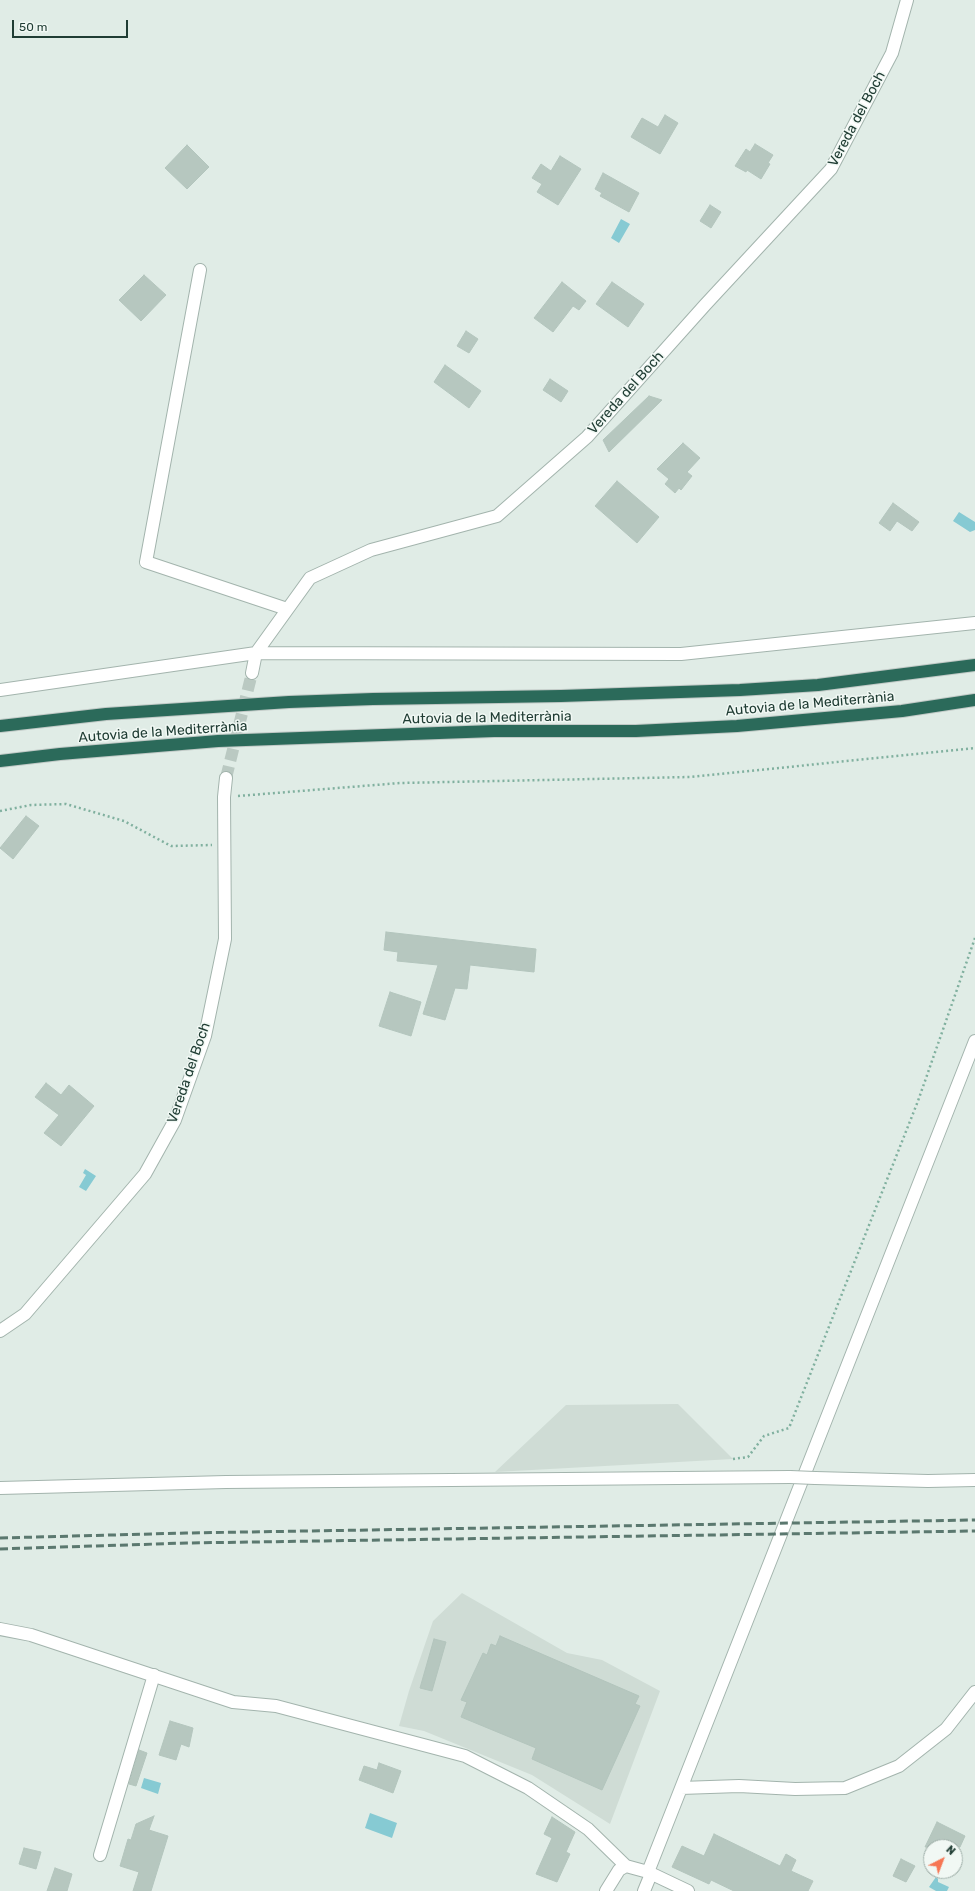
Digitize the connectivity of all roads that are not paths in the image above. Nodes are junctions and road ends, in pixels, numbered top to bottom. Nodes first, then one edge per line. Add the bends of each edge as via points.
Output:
1 (907, 0) edge
2 (200, 270) dead end
3 (287, 609) junction
4 (975, 623) edge
5 (256, 653) junction
6 (975, 665) edge
7 (252, 673) tunnel mouth
8 (0, 690) edge
9 (975, 700) edge
10 (0, 726) edge
11 (0, 761) edge
12 (226, 778) tunnel mouth
13 (975, 1041) edge
14 (0, 1331) edge
15 (975, 1480) edge
16 (0, 1488) edge
17 (0, 1629) edge
18 (154, 1675) junction
19 (975, 1692) edge
20 (681, 1788) junction
21 (100, 1855) dead end
22 (626, 1866) junction
23 (649, 1873) junction
24 (606, 1891) edge
25 (644, 1891) edge
26 (688, 1891) edge

1 - 3 street, Vereda del Boch via 892,54 830,169 587,437 497,516 371,550 310,578
2 - 3 street via 146,562
3 - 5 street, Vereda del Boch
4 - 5 street via 681,654
5 - 7 street, Vereda del Boch
5 - 8 street
6 - 10 highway, Autovia de la Mediterrània via 818,685 740,690 289,702 106,714
9 - 11 highway, Autovia de la Mediterrània via 902,711 737,726 636,731 494,732 218,741
12 - 14 street, Vereda del Boch via 226,939 205,1036 176,1120 145,1174 25,1314
13 - 20 street
15 - 16 street, bridge via 790,1477 226,1482
17 - 18 street via 31,1635
18 - 21 street
18 - 22 street via 233,1702 276,1706 465,1756 528,1788 588,1829
19 - 20 street via 946,1730 899,1766 845,1788
20 - 23 street
22 - 23 street
22 - 24 street via 619,1870
23 - 25 street
23 - 26 street

